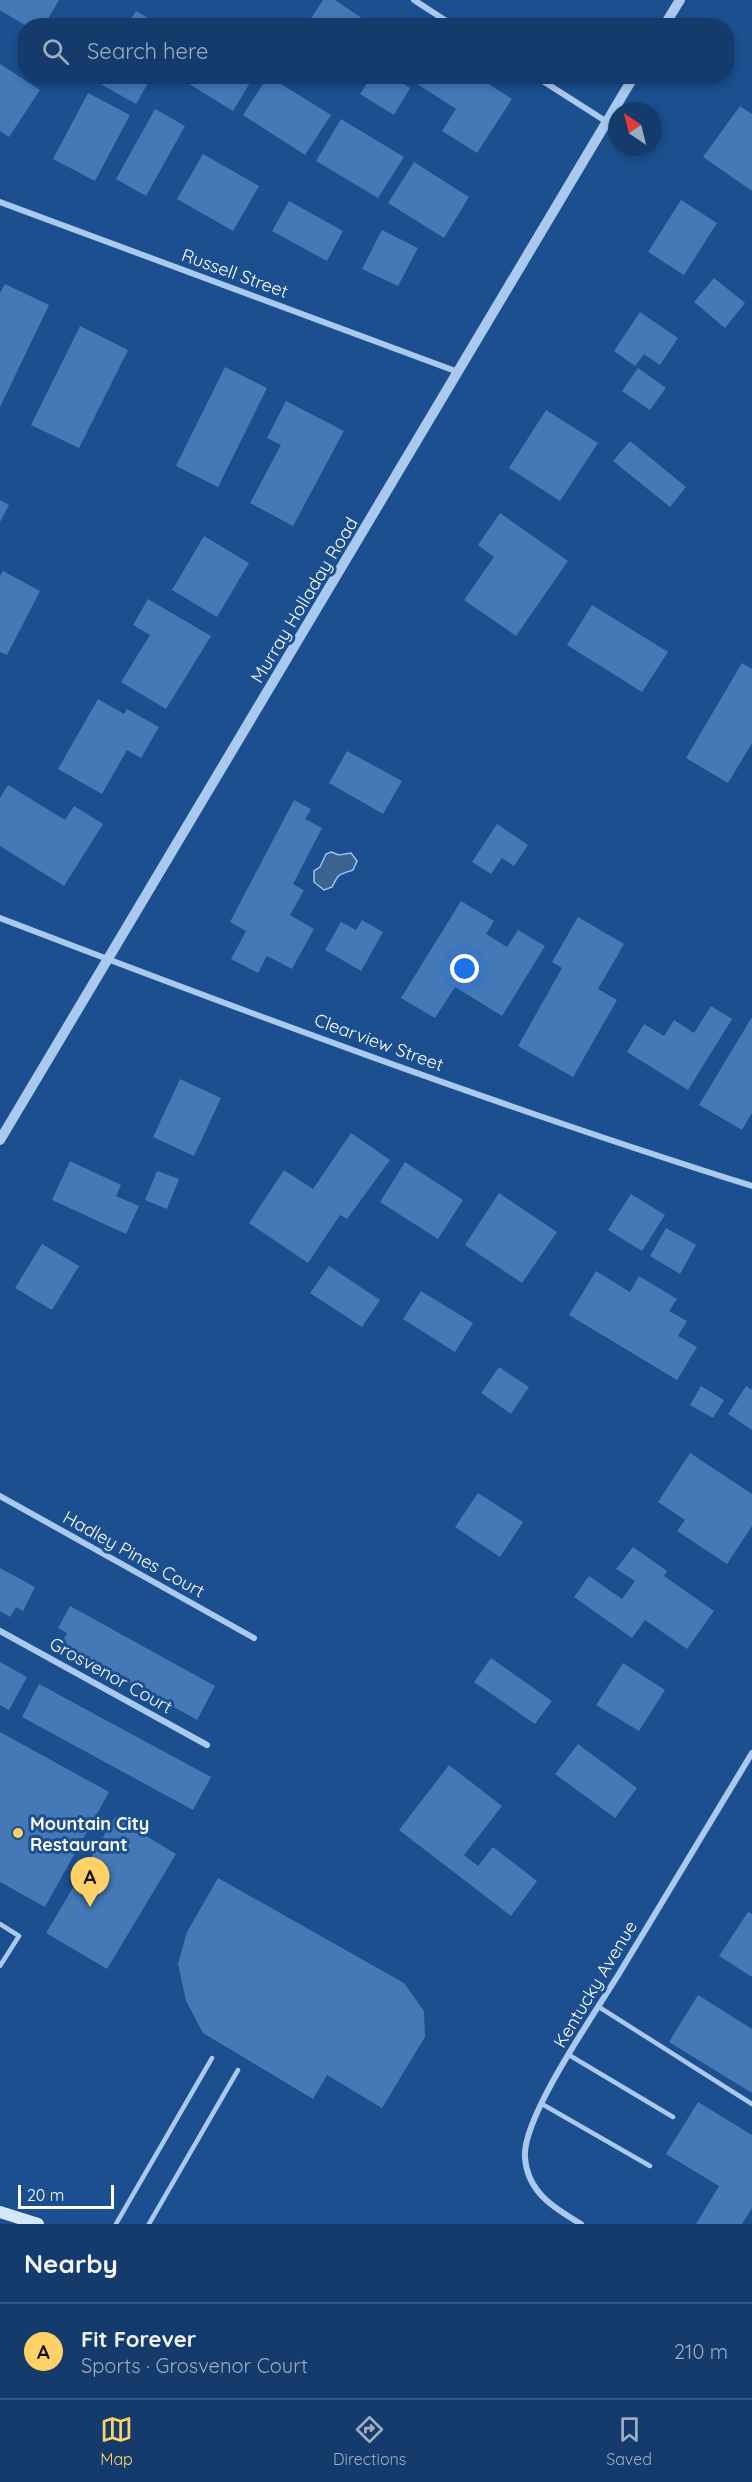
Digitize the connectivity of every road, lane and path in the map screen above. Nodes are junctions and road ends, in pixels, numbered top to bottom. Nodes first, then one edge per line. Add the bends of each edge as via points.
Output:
1 (414, 0) edge
2 (680, 0) edge
3 (442, 18) edge
4 (669, 18) edge
5 (548, 84) edge
6 (629, 84) edge
7 (607, 122) junction
8 (0, 202) edge
9 (459, 372) junction
10 (0, 918) edge
11 (109, 959) junction
12 (0, 1140) edge
13 (752, 1186) edge
14 (0, 1496) edge
15 (0, 1631) edge
16 (254, 1638) dead end
17 (207, 1745) dead end
18 (752, 1753) edge
19 (0, 1924) edge
20 (0, 1966) edge
21 (599, 2007) junction
22 (569, 2055) junction
23 (212, 2058) dead end
24 (238, 2070) dead end
25 (542, 2104) junction
26 (752, 2104) edge
27 (673, 2117) dead end
28 (650, 2166) dead end
29 (0, 2212) edge
30 (37, 2224) edge
31 (116, 2224) edge
32 (149, 2224) edge
33 (581, 2224) edge

1 - 3 street
2 - 4 street
5 - 7 street
6 - 7 street, Murray Holladay Road
7 - 9 street, Murray Holladay Road
8 - 9 street, Russell Street
9 - 11 street, Murray Holladay Road
10 - 11 street, Clearview Street
11 - 12 street, Murray Holladay Road
11 - 13 street, Clearview Street via 608,1140
14 - 16 street, Hadley Pines Court
15 - 17 street, Grosvenor Court
18 - 21 street, Kentucky Avenue
19 - 20 lane via 19,1936
21 - 22 street, Kentucky Avenue
21 - 26 lane
22 - 25 street, Kentucky Avenue
22 - 27 lane
23 - 31 lane
24 - 32 lane
25 - 28 lane
25 - 33 street, Kentucky Avenue via 528,2133 527,2170 540,2195
29 - 30 main road

